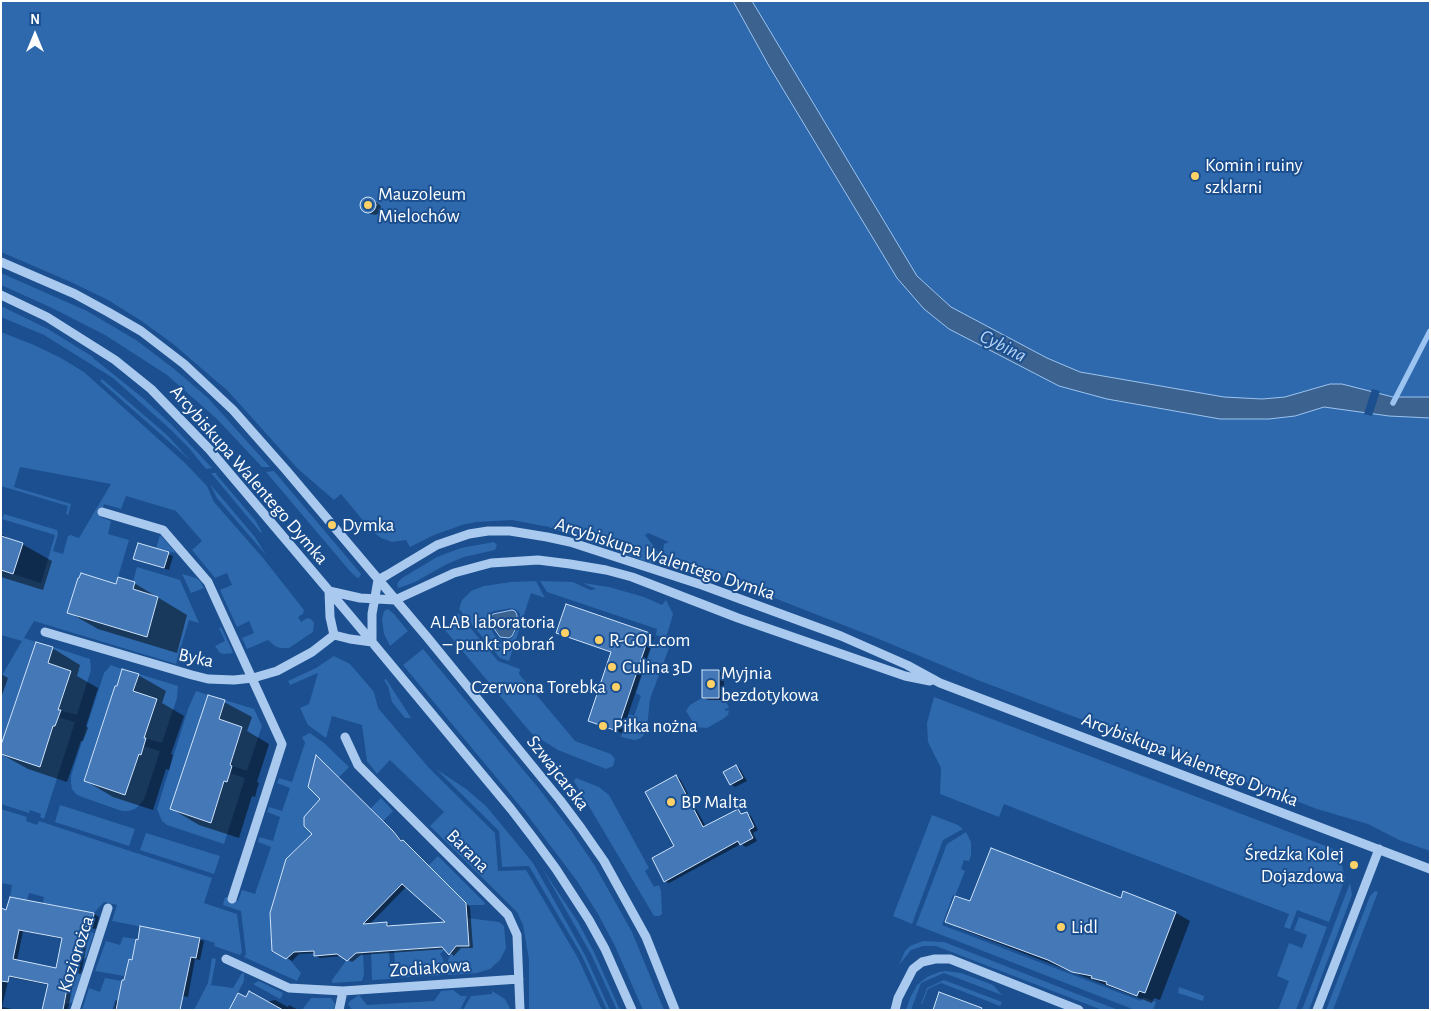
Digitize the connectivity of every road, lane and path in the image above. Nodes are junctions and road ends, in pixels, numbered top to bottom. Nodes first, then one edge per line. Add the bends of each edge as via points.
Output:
1 (1, 262) edge
2 (1, 295) edge
3 (102, 512) dead end
4 (378, 580) junction
5 (329, 591) junction
6 (375, 599) junction
7 (395, 600) junction
8 (45, 632) dead end
9 (334, 635) junction
10 (372, 642) junction
11 (253, 678) junction
12 (940, 683) junction
13 (345, 737) dead end
14 (1379, 849) junction
15 (1430, 868) edge
16 (232, 899) dead end
17 (108, 908) dead end
18 (226, 959) dead end
19 (519, 979) junction
20 (343, 991) junction
21 (75, 1010) edge
22 (339, 1010) edge
23 (520, 1010) edge
24 (632, 1010) edge
25 (675, 1010) edge
26 (895, 1010) edge
27 (1079, 1010) edge
28 (1318, 1010) edge

1 - 4 street, Arcybiskupa Walentego Dymka via 52,283 108,312 184,364 232,410 286,470
2 - 5 street, Arcybiskupa Walentego Dymka via 84,339 151,389 209,449
3 - 11 street via 163,530 208,582
4 - 6 street
4 - 7 street, Szwajcarska
4 - 12 street, Arcybiskupa Walentego Dymka via 453,539 488,531 529,533 570,542 753,603 907,664
5 - 6 street, Arcybiskupa Walentego Dymka
5 - 9 street
5 - 10 street
6 - 7 street, Arcybiskupa Walentego Dymka
6 - 10 street
7 - 12 street, Arcybiskupa Walentego Dymka via 454,573 491,563 538,560 570,564 632,576 738,618 905,676
7 - 25 street, Szwajcarska via 554,793 598,853 646,937
8 - 11 street, Byka via 208,679
9 - 10 street
9 - 11 street, Byka via 291,664
10 - 24 street via 556,868 590,920
11 - 16 street via 282,744
12 - 14 street, Arcybiskupa Walentego Dymka
13 - 19 street, Barana via 358,765 508,915 517,935
14 - 15 street, Arcybiskupa Walentego Dymka
14 - 28 street
17 - 21 street, Koziorożca
18 - 20 street, Zodiakowa via 289,988
19 - 20 street, Zodiakowa
19 - 23 street, Barana
20 - 22 street
26 - 27 street via 912,969 922,962 950,959

